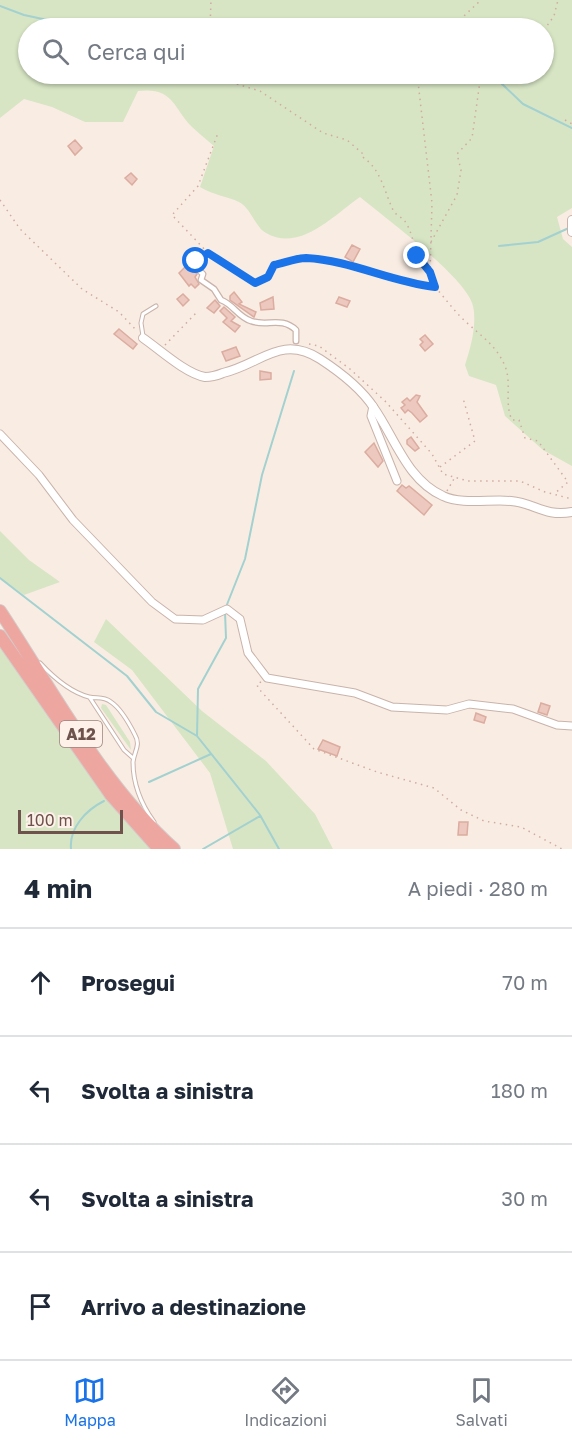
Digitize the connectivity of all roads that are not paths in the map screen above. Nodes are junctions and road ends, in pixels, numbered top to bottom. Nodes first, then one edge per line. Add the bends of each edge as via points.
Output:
1 (572, 220) edge
2 (572, 232) edge
3 (192, 264) road end
4 (156, 306) dead end
5 (143, 338) joint
6 (296, 341) dead end
7 (373, 406) junction
8 (0, 434) edge
9 (397, 481) dead end
10 (572, 512) edge
11 (0, 609) edge
12 (0, 636) edge
13 (90, 698) junction
14 (572, 726) edge
15 (133, 758) junction
16 (159, 849) edge
17 (174, 849) edge
18 (180, 849) edge

1 - 2 street
3 - 6 street via 202,274 201,280 221,300 228,301 251,322 289,324 296,330
4 - 5 lane via 143,314
5 - 7 street via 175,362 205,377 235,370 280,350 302,349 344,376
7 - 9 street via 371,416
7 - 10 street via 412,472 443,497 513,501 554,515
8 - 14 street via 39,475 73,520 152,602 175,619 203,620 227,609 240,619 248,653 267,678 355,693 392,707 447,710 469,705 513,709 557,725
11 - 13 lane via 10,617 40,664 66,687
11 - 17 highway, A12 via 119,789 154,832
12 - 16 highway, A12 via 111,795
13 - 15 lane
13 - 15 lane via 113,703 137,737 138,748
15 - 18 lane via 135,784 146,810

